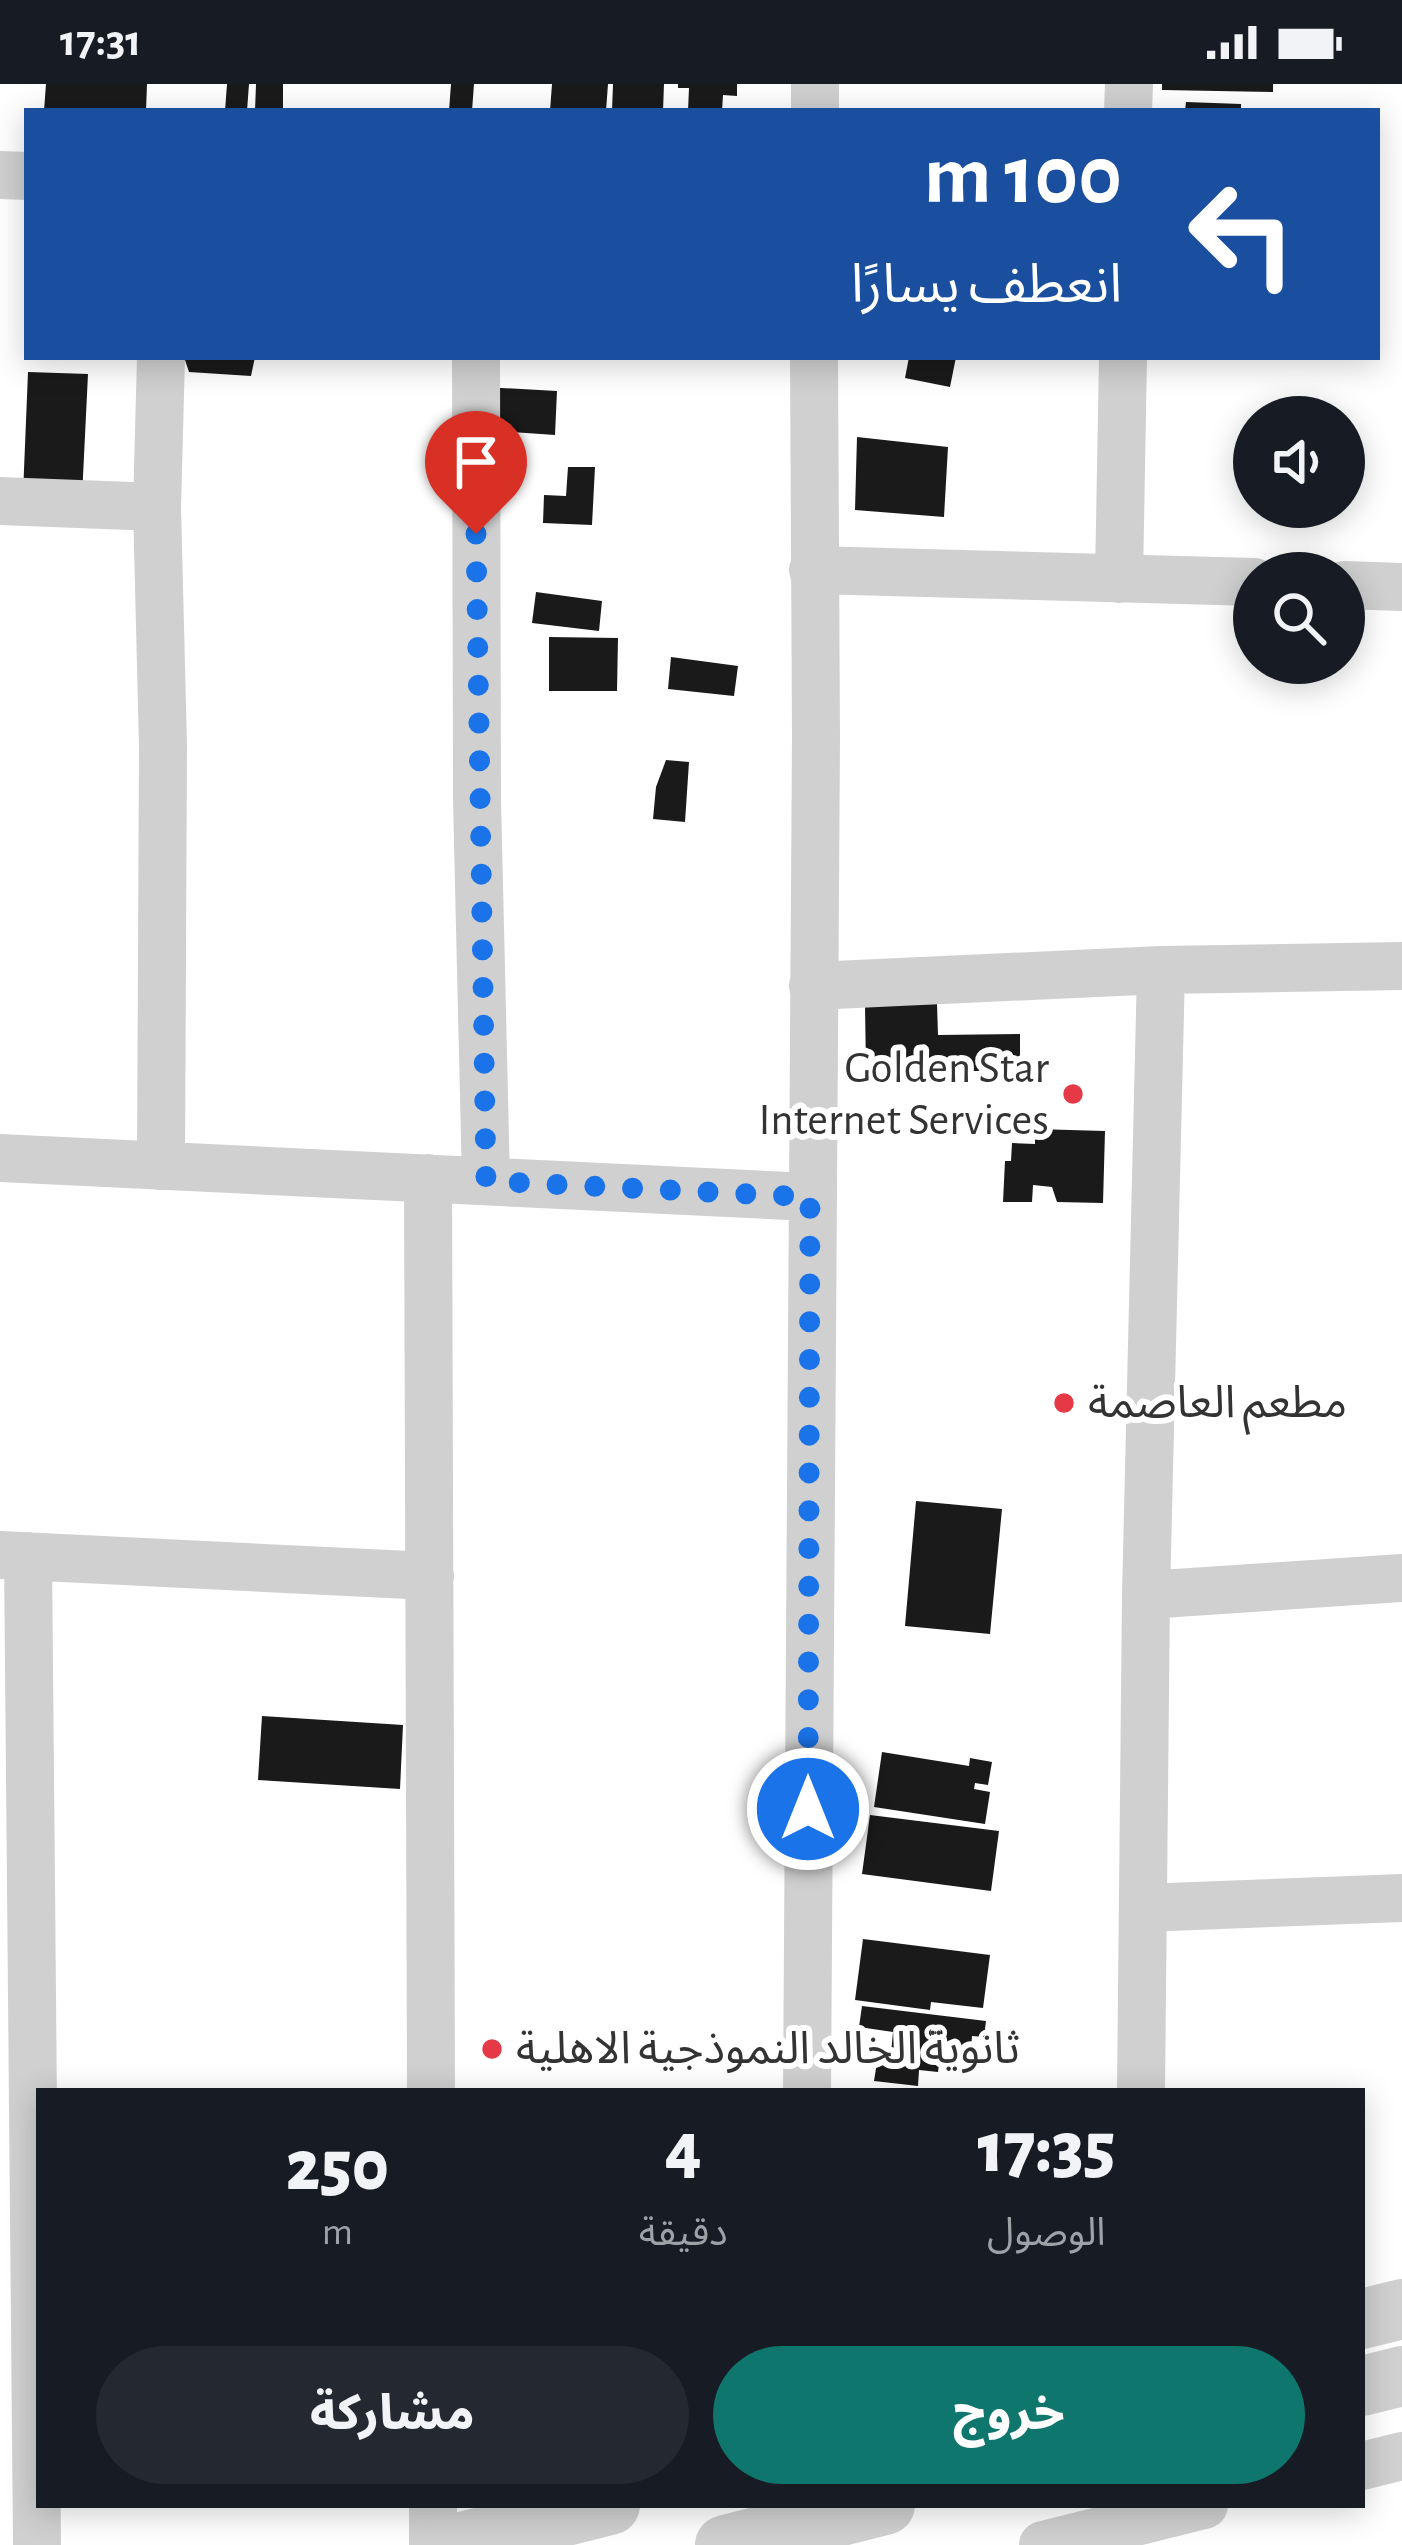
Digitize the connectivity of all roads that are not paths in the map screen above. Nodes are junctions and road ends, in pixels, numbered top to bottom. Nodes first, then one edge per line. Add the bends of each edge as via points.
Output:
1 (161, 360) edge
2 (476, 360) edge
3 (814, 360) edge
4 (1123, 360) edge
5 (0, 501) edge
6 (157, 507) junction
7 (813, 570) junction
8 (1119, 579) junction
9 (1233, 582) edge
10 (1365, 585) edge
11 (1402, 586) edge
12 (1402, 966) edge
13 (1161, 970) junction
14 (813, 986) junction
15 (0, 1158) edge
16 (161, 1166) junction
17 (428, 1178) junction
18 (486, 1181) junction
19 (810, 1197) junction
20 (14, 1556) edge
21 (430, 1576) junction
22 (1402, 1579) edge
23 (1146, 1595) junction
24 (15, 1870) edge
25 (1402, 1898) edge
26 (1143, 1908) junction
27 (431, 2088) edge
28 (807, 2088) edge
29 (1141, 2088) edge
30 (17, 2237) edge
31 (1402, 2309) edge
32 (1365, 2318) edge
33 (1402, 2376) edge
34 (1365, 2385) edge
35 (1402, 2456) edge
36 (1365, 2465) edge
37 (433, 2508) edge
38 (598, 2508) edge
39 (873, 2508) edge
40 (1175, 2522) edge
41 (38, 2545) edge
42 (433, 2545) edge
43 (449, 2545) edge
44 (725, 2545) edge
45 (1043, 2545) edge

1 - 6 street
2 - 18 street
3 - 7 street
4 - 8 street
5 - 6 street
6 - 16 street
7 - 8 street
7 - 14 street
8 - 9 street
10 - 11 street
12 - 13 street
13 - 14 street
13 - 23 street
14 - 19 street
15 - 16 street
16 - 17 street
17 - 18 street
17 - 21 street
18 - 19 street
19 - 28 street
20 - 21 street
20 - 24 street
21 - 27 street
22 - 23 street
23 - 26 street
24 - 30 street
25 - 26 street
26 - 29 street
30 - 41 street
31 - 32 street
33 - 34 street
35 - 36 street
37 - 42 street
38 - 43 street
39 - 44 street
40 - 45 street

